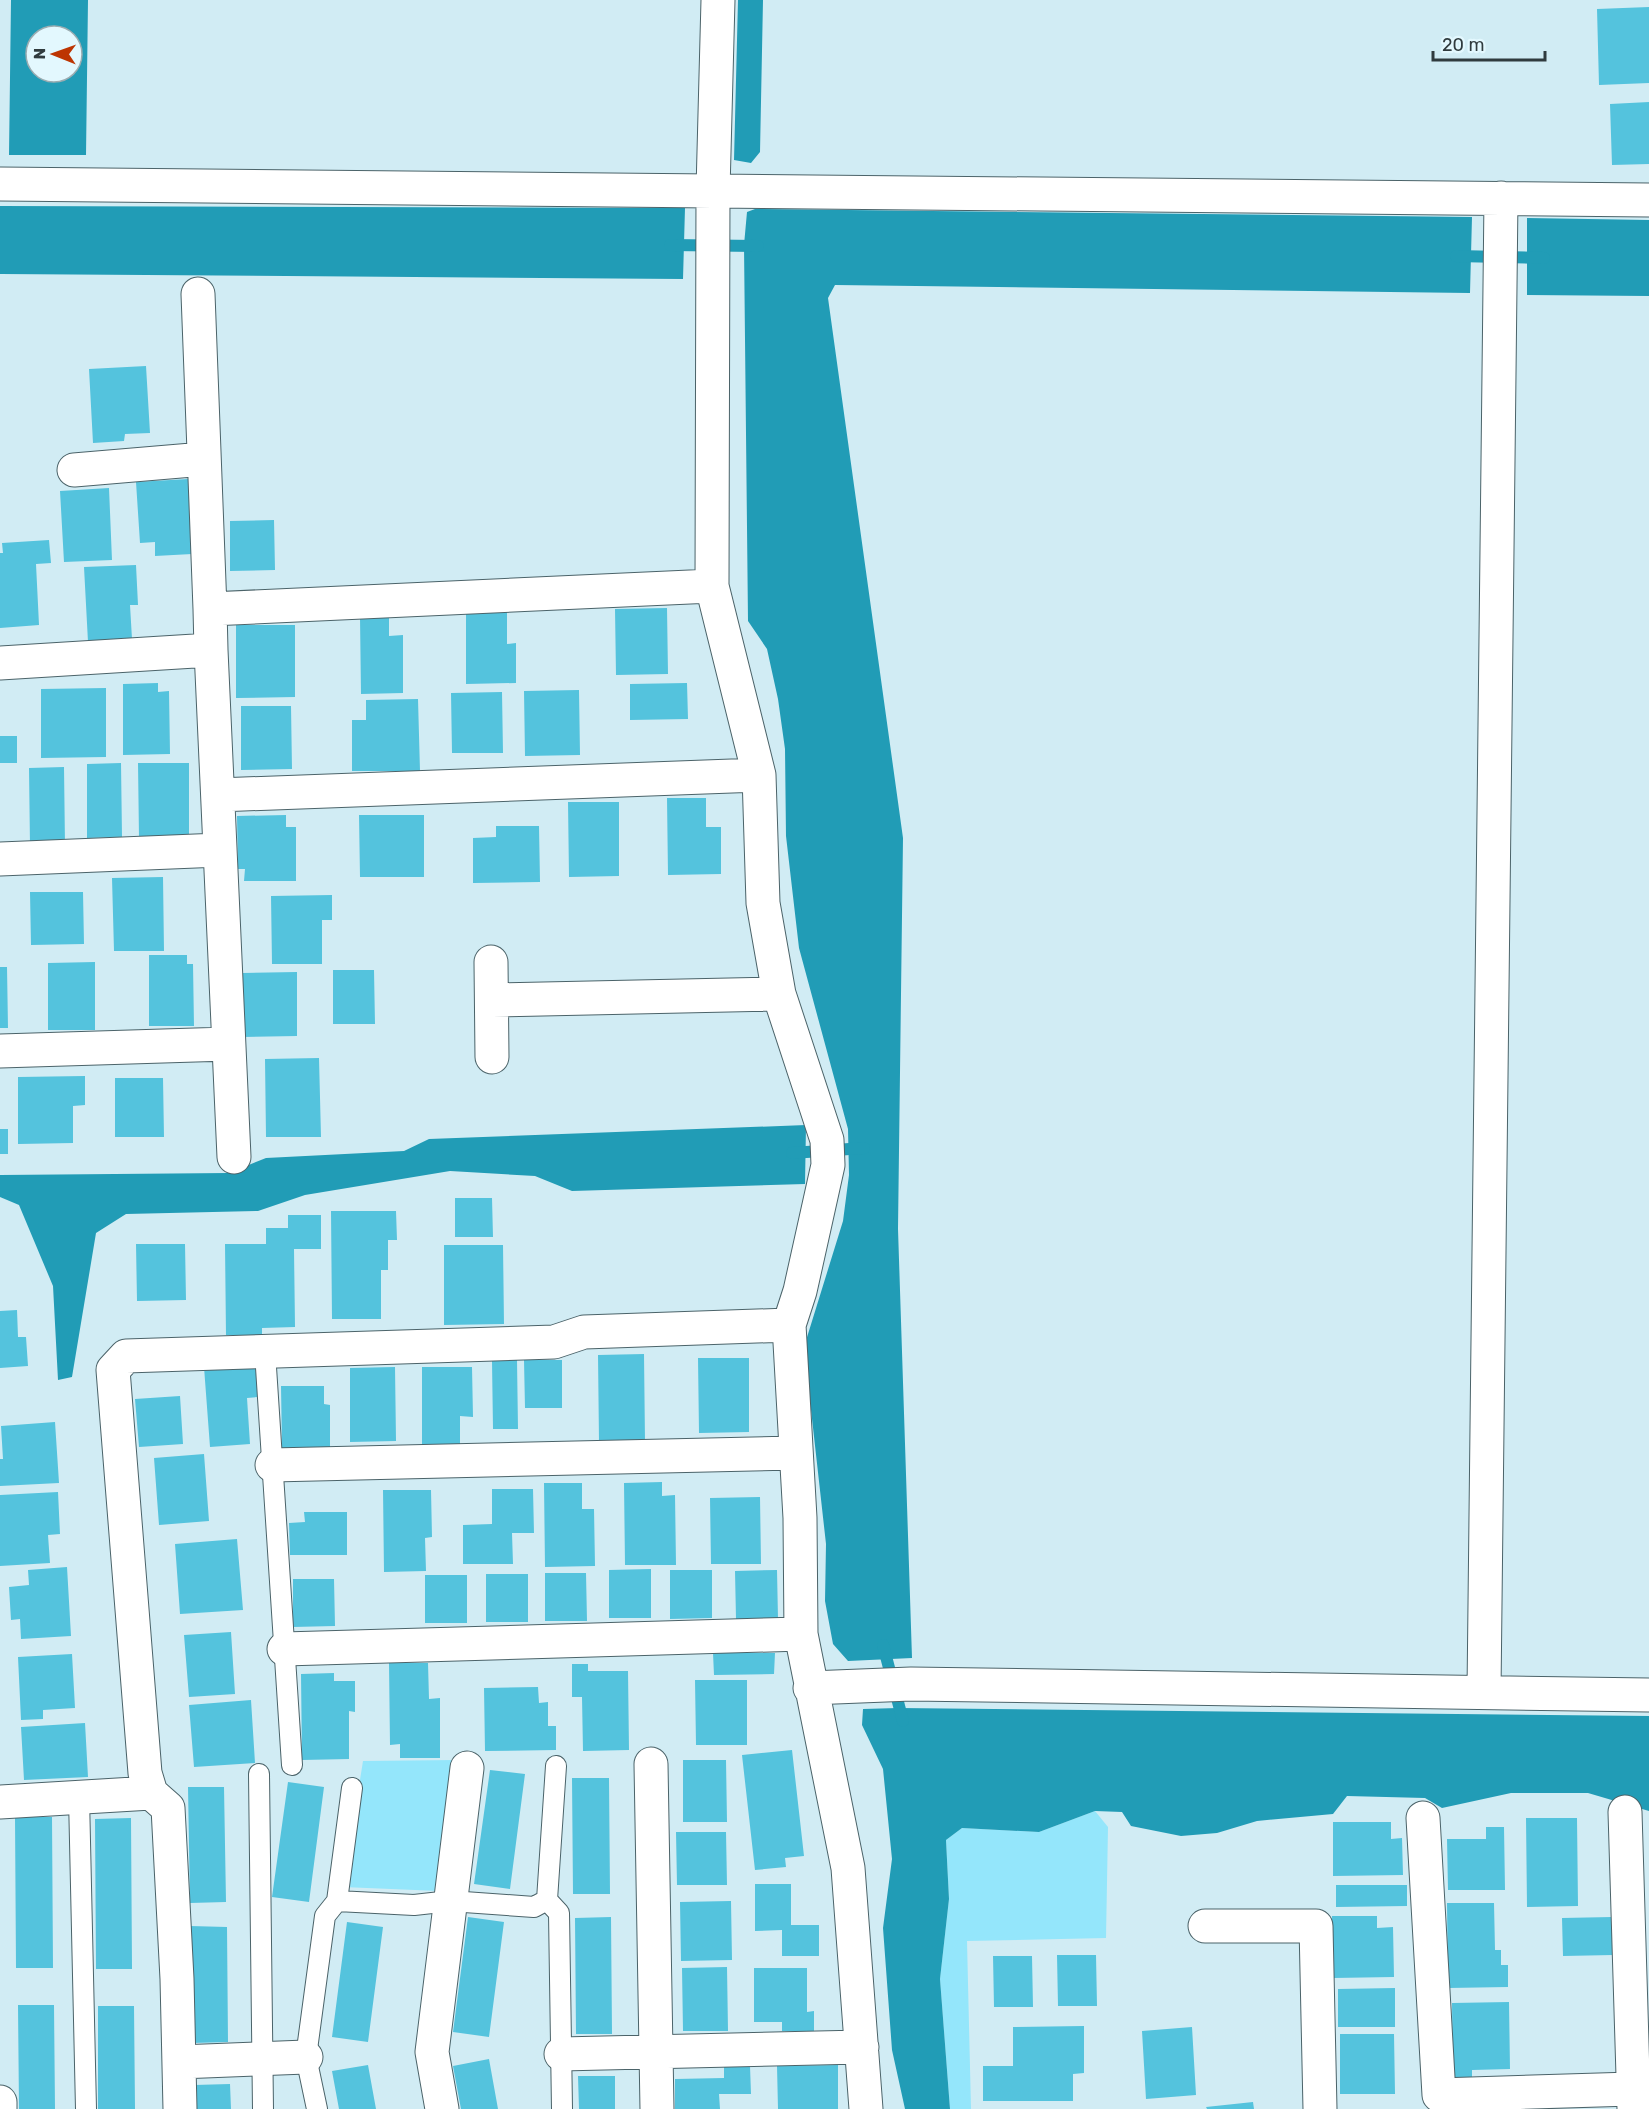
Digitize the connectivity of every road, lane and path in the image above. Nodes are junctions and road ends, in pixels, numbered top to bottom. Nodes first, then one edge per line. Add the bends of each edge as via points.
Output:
1 (718, 0) edge
2 (0, 184) edge
3 (713, 190) junction
4 (1501, 198) junction
5 (1649, 200) edge
6 (198, 294) dead end
7 (204, 459) junction
8 (74, 470) dead end
9 (712, 586) junction
10 (210, 609) junction
11 (211, 650) junction
12 (0, 663) edge
13 (759, 775) junction
14 (218, 795) junction
15 (220, 850) junction
16 (0, 859) edge
17 (491, 963) dead end
18 (779, 994) junction
19 (492, 1000) junction
20 (228, 1044) junction
21 (0, 1051) edge
22 (492, 1057) dead end
23 (234, 1157) dead end
24 (789, 1325) junction
25 (265, 1352) junction
26 (795, 1453) junction
27 (272, 1465) junction
28 (801, 1634) junction
29 (284, 1649) junction
30 (810, 1688) junction
31 (1484, 1692) junction
32 (1649, 1695) edge
33 (651, 1764) dead end
34 (292, 1765) dead end
35 (556, 1766) dead end
36 (467, 1768) dead end
37 (260, 1774) dead end
38 (352, 1788) dead end
39 (152, 1793) junction
40 (80, 1797) junction
41 (0, 1802) edge
42 (1625, 1812) dead end
43 (1423, 1818) dead end
44 (337, 1900) junction
45 (547, 1900) junction
46 (450, 1901) junction
47 (1205, 1926) dead end
48 (862, 2047) junction
49 (656, 2052) junction
50 (561, 2054) junction
51 (306, 2057) junction
52 (261, 2059) junction
53 (179, 2062) junction
54 (1633, 2099) edge
55 (0, 2102) edge
56 (0, 2109) edge
57 (86, 2109) edge
58 (180, 2109) edge
59 (263, 2109) edge
60 (317, 2109) edge
61 (442, 2109) edge
62 (562, 2109) edge
63 (657, 2109) edge
64 (867, 2109) edge
65 (1320, 2109) edge

1 - 3 street
2 - 3 street
3 - 4 street
3 - 9 street
4 - 5 street
4 - 31 street
6 - 7 street
7 - 8 street
7 - 10 street
9 - 10 street
9 - 13 street
10 - 11 street
11 - 12 street
11 - 14 street
13 - 14 street
13 - 18 street via 763,903
14 - 15 street
15 - 16 street
15 - 20 street
17 - 19 street
18 - 19 street
18 - 24 street via 828,1152 800,1291
19 - 22 street
20 - 21 street
20 - 23 street
24 - 25 street via 584,1332 554,1342
24 - 26 street
25 - 27 lane
25 - 39 street via 126,1356 113,1370 145,1773
26 - 27 street
26 - 28 street
27 - 29 lane
28 - 29 street
28 - 30 street
29 - 34 lane
30 - 31 street via 910,1684
30 - 48 street via 849,1868
31 - 32 street
33 - 49 street
35 - 45 lane
36 - 46 street
37 - 52 lane
38 - 44 lane
39 - 40 street
39 - 53 street via 168,1808
40 - 41 street
40 - 57 lane
42 - 54 street
43 - 54 street via 1439,2095
44 - 46 lane via 414,1905
44 - 51 lane via 325,1916
45 - 46 lane via 534,1907
45 - 50 lane via 559,1913
46 - 61 street via 432,2052
47 - 65 street via 1316,1926
48 - 49 street
48 - 64 street
49 - 50 street
49 - 63 street
50 - 62 lane
51 - 52 street
51 - 60 lane
52 - 53 street
52 - 59 lane
53 - 58 street
55 - 56 street

